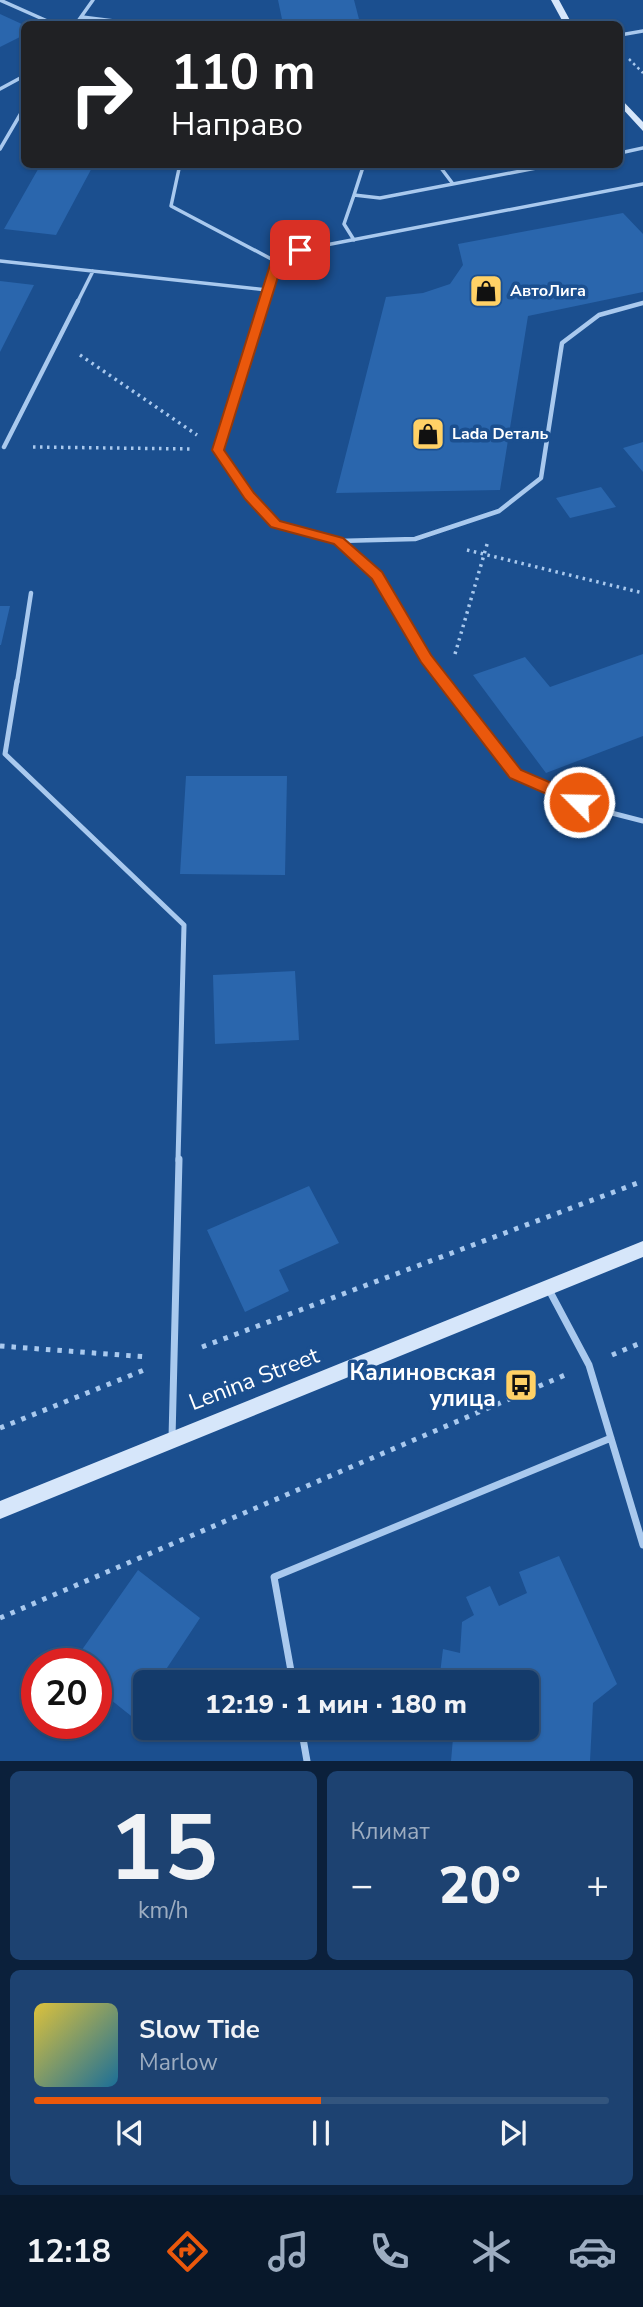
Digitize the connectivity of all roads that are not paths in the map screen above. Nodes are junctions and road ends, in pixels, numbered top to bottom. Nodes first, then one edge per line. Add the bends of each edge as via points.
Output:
1 (0, 0) edge
2 (93, 0) edge
3 (555, 0) edge
4 (82, 17) junction
5 (47, 21) edge
6 (79, 21) edge
7 (114, 21) edge
8 (566, 21) edge
9 (643, 31) edge
10 (623, 34) edge
11 (21, 78) edge
12 (0, 89) edge
13 (623, 105) edge
14 (21, 113) edge
15 (643, 128) edge
16 (643, 148) edge
17 (0, 149) edge
18 (623, 152) edge
19 (179, 168) edge
20 (363, 168) edge
21 (441, 168) edge
22 (535, 168) edge
23 (453, 184) junction
24 (643, 184) edge
25 (354, 195) junction
26 (354, 240) junction
27 (0, 261) edge
28 (277, 262) junction
29 (93, 271) junction
30 (267, 290) junction
31 (643, 303) edge
32 (4, 446) road end
33 (218, 450) joint
34 (338, 541) junction
35 (30, 593) dead end
36 (643, 821) edge
37 (643, 1249) edge
38 (548, 1288) junction
39 (172, 1438) junction
40 (611, 1438) junction
41 (0, 1510) edge
42 (643, 1545) edge
43 (291, 1670) edge
44 (303, 1740) edge
45 (307, 1761) edge

1 - 5 lane
2 - 4 lane
3 - 8 main road
4 - 6 lane
4 - 7 lane
9 - 10 lane
11 - 12 lane
13 - 15 main road
14 - 17 lane
16 - 18 lane
19 - 28 lane via 171,206
20 - 25 lane
21 - 23 lane
22 - 23 lane
23 - 25 lane via 380,198
24 - 26 lane
25 - 26 lane via 344,224
26 - 28 lane via 300,250
27 - 29 lane
28 - 30 lane
29 - 30 lane
29 - 32 lane
30 - 33 lane
31 - 34 lane via 599,315 562,343 541,478 499,511 415,538
33 - 34 lane via 249,496 275,524
34 - 36 lane via 377,576 426,659 516,774 600,810
35 - 39 lane via 5,754 184,925
37 - 38 main road, Lenina Street
38 - 39 main road, Lenina Street
38 - 40 lane via 589,1365
39 - 41 main road, Lenina Street
40 - 42 lane
40 - 43 lane via 274,1577
44 - 45 lane

